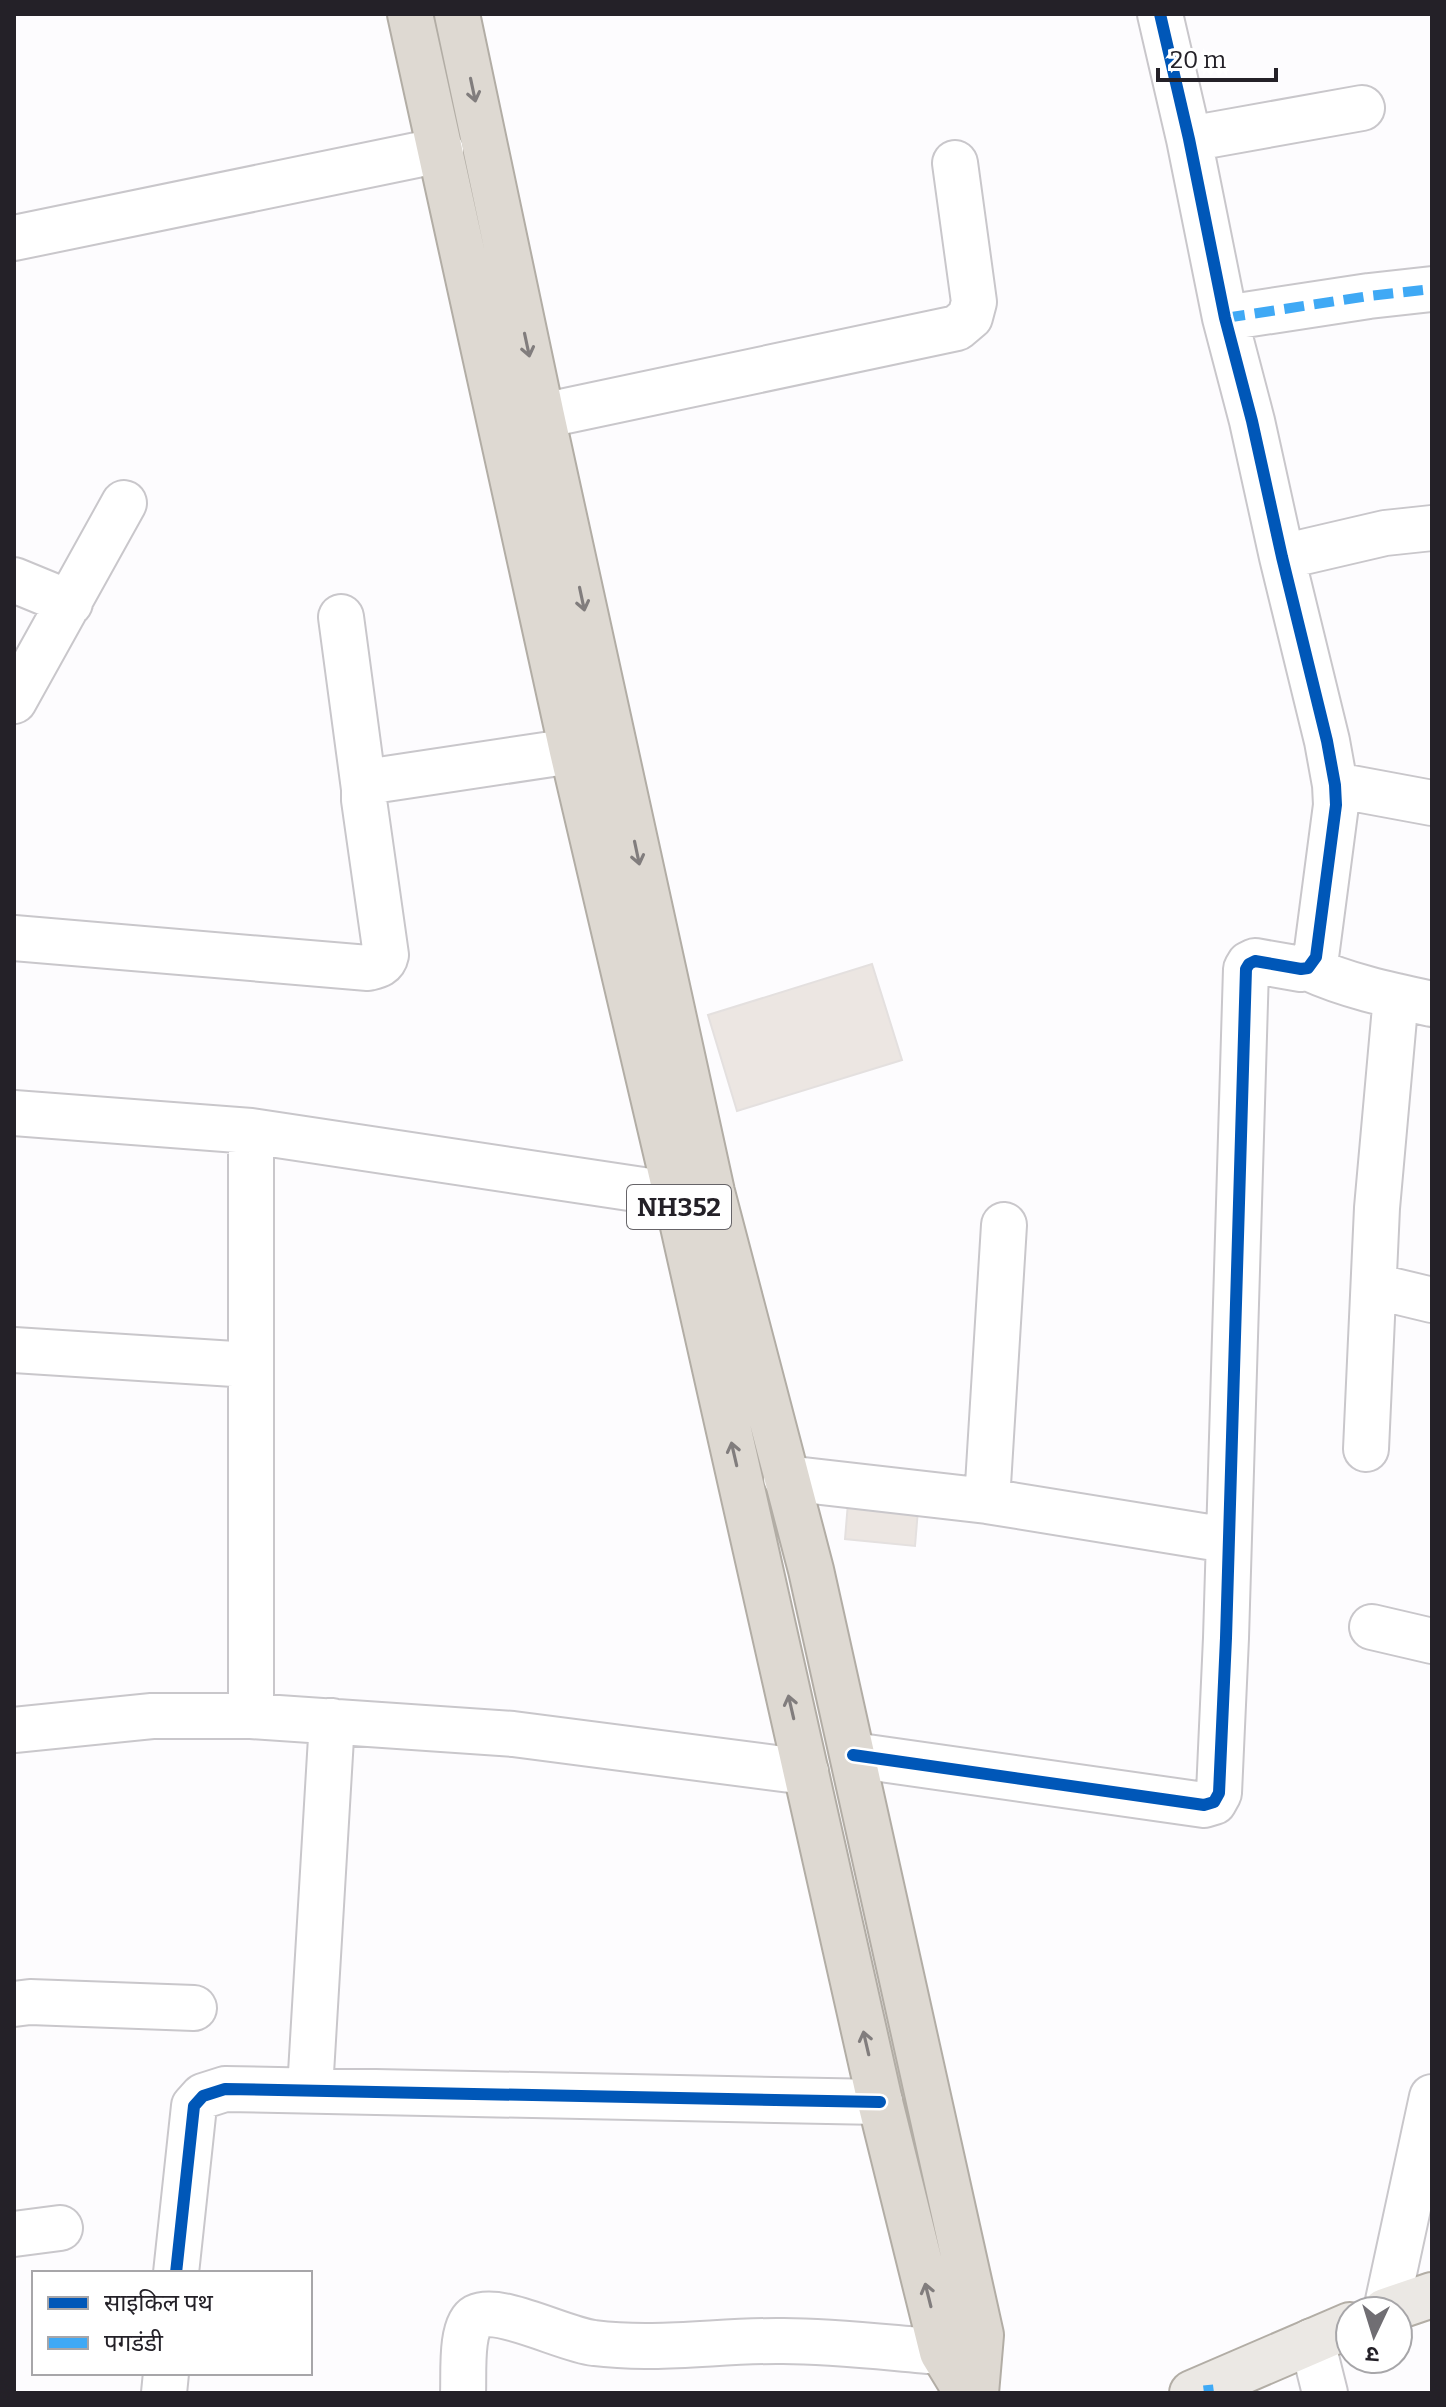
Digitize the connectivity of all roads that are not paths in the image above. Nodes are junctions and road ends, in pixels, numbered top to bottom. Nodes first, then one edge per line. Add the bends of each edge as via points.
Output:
1 (410, 14) edge
2 (457, 14) edge
3 (1160, 14) edge
4 (1362, 108) dead end
5 (1189, 139) junction
6 (441, 150) junction
7 (955, 163) dead end
8 (14, 238) edge
9 (1432, 289) edge
10 (1225, 318) junction
11 (542, 416) junction
12 (124, 503) dead end
13 (1432, 528) edge
14 (1282, 557) junction
15 (14, 580) edge
16 (70, 603) junction
17 (341, 617) dead end
18 (14, 701) edge
19 (572, 751) junction
20 (1335, 785) junction
21 (364, 789) junction
22 (1432, 803) edge
23 (14, 938) edge
24 (1308, 968) junction
25 (1414, 1000) edge
26 (14, 1113) edge
27 (251, 1131) junction
28 (694, 1193) junction
29 (1004, 1225) dead end
30 (1374, 1286) junction
31 (1432, 1300) edge
32 (14, 1350) edge
33 (250, 1365) junction
34 (1366, 1449) dead end
35 (786, 1478) junction
36 (987, 1501) junction
37 (1227, 1540) junction
38 (1372, 1627) dead end
39 (1432, 1641) edge
40 (251, 1716) junction
41 (332, 1721) junction
42 (14, 1730) edge
43 (853, 1755) junction
44 (806, 1772) junction
45 (14, 2004) edge
46 (194, 2008) dead end
47 (310, 2090) junction
48 (1432, 2097) edge
49 (880, 2102) junction
50 (60, 2228) dead end
51 (14, 2234) edge
52 (176, 2271) edge
53 (1389, 2295) edge
54 (1331, 2333) edge
55 (942, 2352) junction
56 (1203, 2390) edge
57 (463, 2393) edge
58 (967, 2393) edge
59 (976, 2393) edge
60 (1325, 2393) edge

1 - 6 highway, NH352
2 -> 11 highway, NH352
3 - 5 street
4 - 5 street
5 - 10 street
6 - 8 street
6 - 19 highway, NH352
7 - 11 street via 974,296 970,317 957,328
9 - 10 street
10 - 14 street
11 -> 28 highway, NH352
12 - 16 street
13 - 14 street via 1385,533
14 - 20 street
15 - 16 street
16 - 18 street
17 - 21 street
19 - 21 street via 379,780
19 - 28 highway, NH352
20 - 22 street
20 - 24 street via 1316,957
21 - 23 street via 386,955 377,966
24 - 25 street
24 - 37 street via 1259,961 1246,969
25 - 30 street via 1377,1208
26 - 27 street
27 - 28 street
27 - 33 street
28 - 35 highway, NH352
44 -> 28 highway, NH352
29 - 36 street
30 - 31 street
30 - 34 street
32 - 33 street
33 - 40 street
35 - 36 street
35 - 43 highway, NH352
36 - 37 street
37 - 43 street via 1220,1786 1211,1803
38 - 39 street
40 - 41 street
40 - 42 street via 152,1716
41 - 44 street via 513,1734
41 - 47 street
43 - 59 highway, NH352 via 981,2335
49 -> 44 highway, NH352
45 - 46 street
47 - 49 street
47 - 52 street via 225,2089 198,2100 192,2115
48 - 53 street
55 -> 49 highway, NH352
50 - 51 street
54 - 56 main road
54 - 60 street
55 - 57 street via 784,2341 599,2344 489,2314 477,2317 468,2328
55 - 58 highway, NH352

